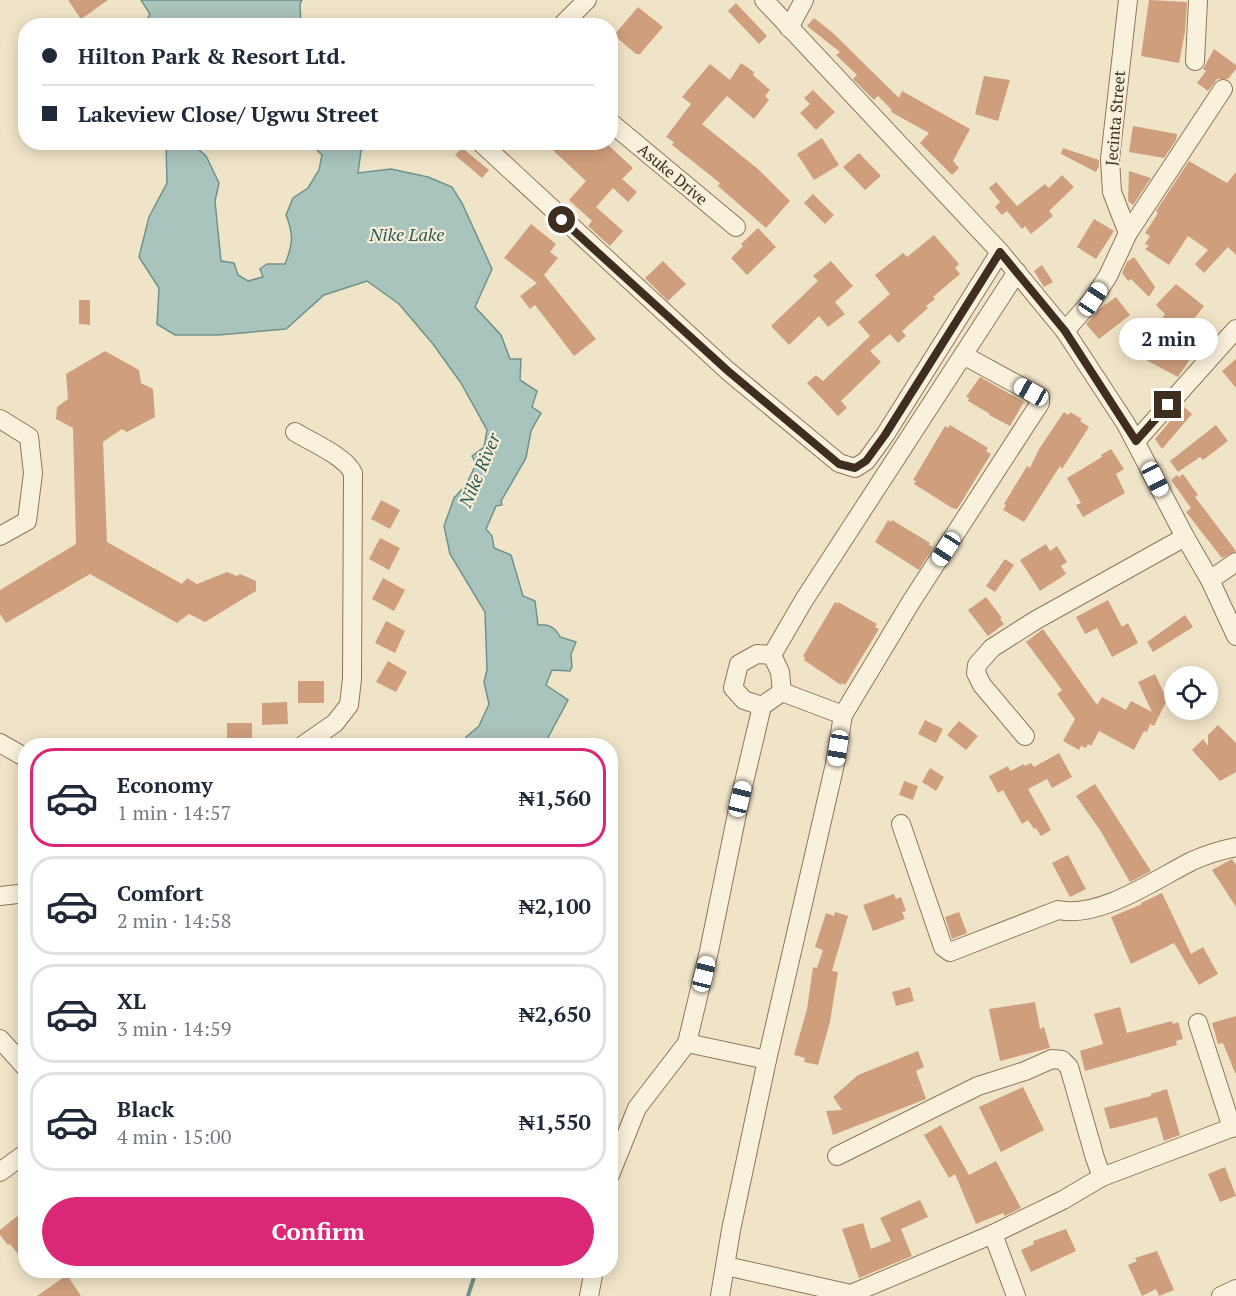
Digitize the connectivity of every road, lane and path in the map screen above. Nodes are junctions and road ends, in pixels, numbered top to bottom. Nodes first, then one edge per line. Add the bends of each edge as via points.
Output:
1 (587, 0) edge
2 (764, 0) edge
3 (804, 0) edge
4 (1128, 0) edge
5 (1198, 0) edge
6 (569, 18) edge
7 (789, 28) junction
8 (1195, 61) dead end
9 (1223, 89) dead end
10 (618, 129) edge
11 (489, 150) edge
12 (736, 227) dead end
13 (1128, 233) junction
14 (1000, 252) junction
15 (1017, 272) junction
16 (1065, 331) junction
17 (1235, 334) edge
18 (965, 356) junction
19 (0, 419) edge
20 (295, 432) dead end
21 (1136, 441) junction
22 (0, 536) edge
23 (1185, 537) junction
24 (1236, 562) edge
25 (1210, 580) junction
26 (1236, 636) edge
27 (772, 655) junction
28 (782, 692) junction
29 (762, 706) junction
30 (843, 715) junction
31 (1025, 736) dead end
32 (313, 738) edge
33 (0, 743) edge
34 (18, 753) edge
35 (901, 824) dead end
36 (1236, 847) edge
37 (18, 894) edge
38 (0, 896) edge
39 (1198, 1023) dead end
40 (0, 1039) edge
41 (687, 1043) junction
42 (18, 1059) edge
43 (767, 1060) junction
44 (1234, 1127) edge
45 (618, 1156) edge
46 (837, 1156) dead end
47 (18, 1159) edge
48 (0, 1172) edge
49 (1102, 1177) junction
50 (993, 1234) junction
51 (726, 1266) junction
52 (592, 1278) edge
53 (1236, 1289) edge
54 (589, 1296) edge
55 (720, 1296) edge
56 (1016, 1296) edge
57 (1221, 1296) edge

1 - 6 street
2 - 7 street
3 - 7 street
4 - 13 street, Jecinta Street via 1110,159 1112,192
5 - 8 street
7 - 14 street
9 - 13 street
10 - 12 street, Asuke Drive
11 - 14 street via 728,371 839,464 855,468 866,461 885,435
13 - 16 street via 1108,276
14 - 15 street
15 - 16 street
15 - 18 street
16 - 21 street
17 - 21 street
18 - 27 street
18 - 30 street via 1040,398 1040,403
19 - 22 street via 29,437 33,473 27,521
20 - 32 street via 342,460 352,473 349,705 335,723
21 - 23 street
23 - 25 street
23 - 31 street via 1036,620 992,648 977,665 982,685
24 - 25 street
25 - 26 street
27 - 28 street via 780,672
27 - 29 street via 757,654 739,664 733,688 744,700
28 - 29 street
28 - 30 street
29 - 41 street
30 - 43 street
33 - 34 street
35 - 36 street via 943,947 950,952 1058,910 1071,913 1112,902 1193,861
37 - 38 street
39 - 44 street
40 - 42 street
41 - 43 street
41 - 45 street via 637,1108
43 - 51 street
44 - 49 street
46 - 49 street via 978,1086 1052,1059 1062,1060 1069,1067
47 - 48 street
49 - 50 street
50 - 51 street via 851,1294
50 - 56 street
51 - 55 street
52 - 54 street
53 - 57 street

